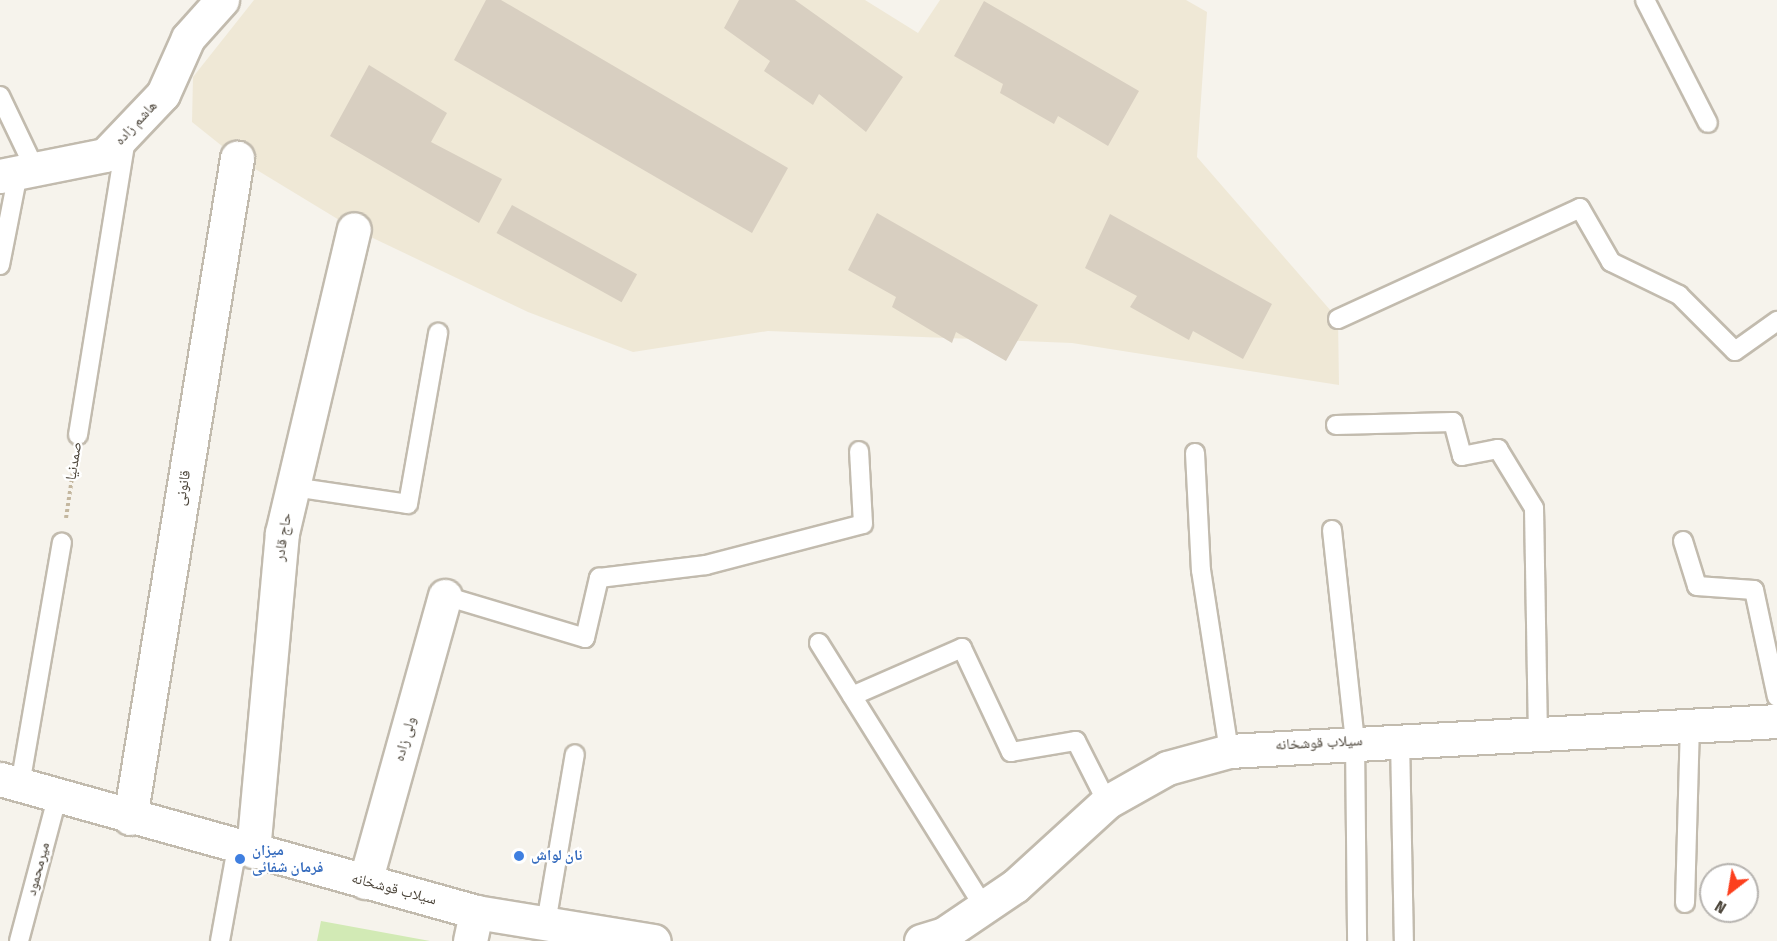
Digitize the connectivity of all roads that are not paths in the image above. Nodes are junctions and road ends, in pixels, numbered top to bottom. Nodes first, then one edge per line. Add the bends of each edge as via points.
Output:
1 (222, 0) edge
2 (1645, 0) edge
3 (0, 96) edge
4 (1708, 123) dead end
5 (126, 137) junction
6 (237, 158) dead end
7 (18, 173) edge
8 (354, 229) dead end
9 (0, 265) edge
10 (1338, 319) dead end
11 (1777, 321) edge
12 (438, 333) dead end
13 (1336, 425) dead end
14 (78, 435) road end
15 (859, 451) dead end
16 (1195, 453) dead end
17 (293, 487) junction
18 (1332, 530) dead end
19 (1683, 541) dead end
20 (62, 543) road end
21 (445, 596) joint
22 (819, 643) dead end
23 (852, 696) junction
24 (1777, 697) edge
25 (1777, 722) edge
26 (1689, 726) junction
27 (1538, 732) junction
28 (1400, 739) junction
29 (1355, 741) junction
30 (1229, 751) junction
31 (574, 754) dead end
32 (10, 782) edge
33 (57, 798) junction
34 (1107, 802) junction
35 (130, 818) junction
36 (245, 849) junction
37 (365, 882) junction
38 (1685, 903) dead end
39 (984, 907) junction
40 (546, 923) junction
41 (473, 926) edge
42 (19, 941) edge
43 (220, 941) edge
44 (654, 941) edge
45 (921, 941) edge
46 (1357, 941) edge
47 (1404, 941) edge

1 - 5 street, هاشم زاده via 188,38 163,94
2 - 4 lane
3 - 7 lane
5 - 7 street, هاشم زاده via 105,155
5 - 14 lane, صمدنیا
6 - 35 street, قانونی
7 - 9 lane
8 - 17 street, حاج قادر
10 - 11 lane via 1580,208 1611,262 1679,295 1735,351
12 - 17 lane via 408,504
13 - 27 lane via 1453,422 1462,456 1498,449 1534,508
15 - 21 lane via 863,524 706,565 599,578 585,638
16 - 30 lane via 1201,570
17 - 36 street, حاج قادر via 282,533
18 - 29 lane
19 - 24 lane via 1697,586 1754,590
20 - 32 lane
21 - 37 street, ولی زاده
22 - 23 lane
23 - 34 lane via 962,648 1011,752 1076,741
23 - 39 lane
25 - 26 street, سیلاب قوشخانه
26 - 27 street, سیلاب قوشخانه
26 - 38 lane
27 - 28 street, سیلاب قوشخانه
28 - 29 street, سیلاب قوشخانه
28 - 47 lane
29 - 30 street, سیلاب قوشخانه
29 - 46 lane
30 - 34 street, سیلاب قوشخانه via 1167,768
31 - 40 lane
32 - 33 street, سیلاب قوشخانه
33 - 35 street, سیلاب قوشخانه
33 - 42 lane, میرمحمود
34 - 39 street, سیلاب قوشخانه
35 - 36 street, سیلاب قوشخانه
36 - 37 street, سیلاب قوشخانه
36 - 43 lane
37 - 41 street, سیلاب قوشخانه
39 - 45 street, سیلاب قوشخانه via 944,934
40 - 41 street, سیلاب قوشخانه
40 - 44 street, سیلاب قوشخانه

